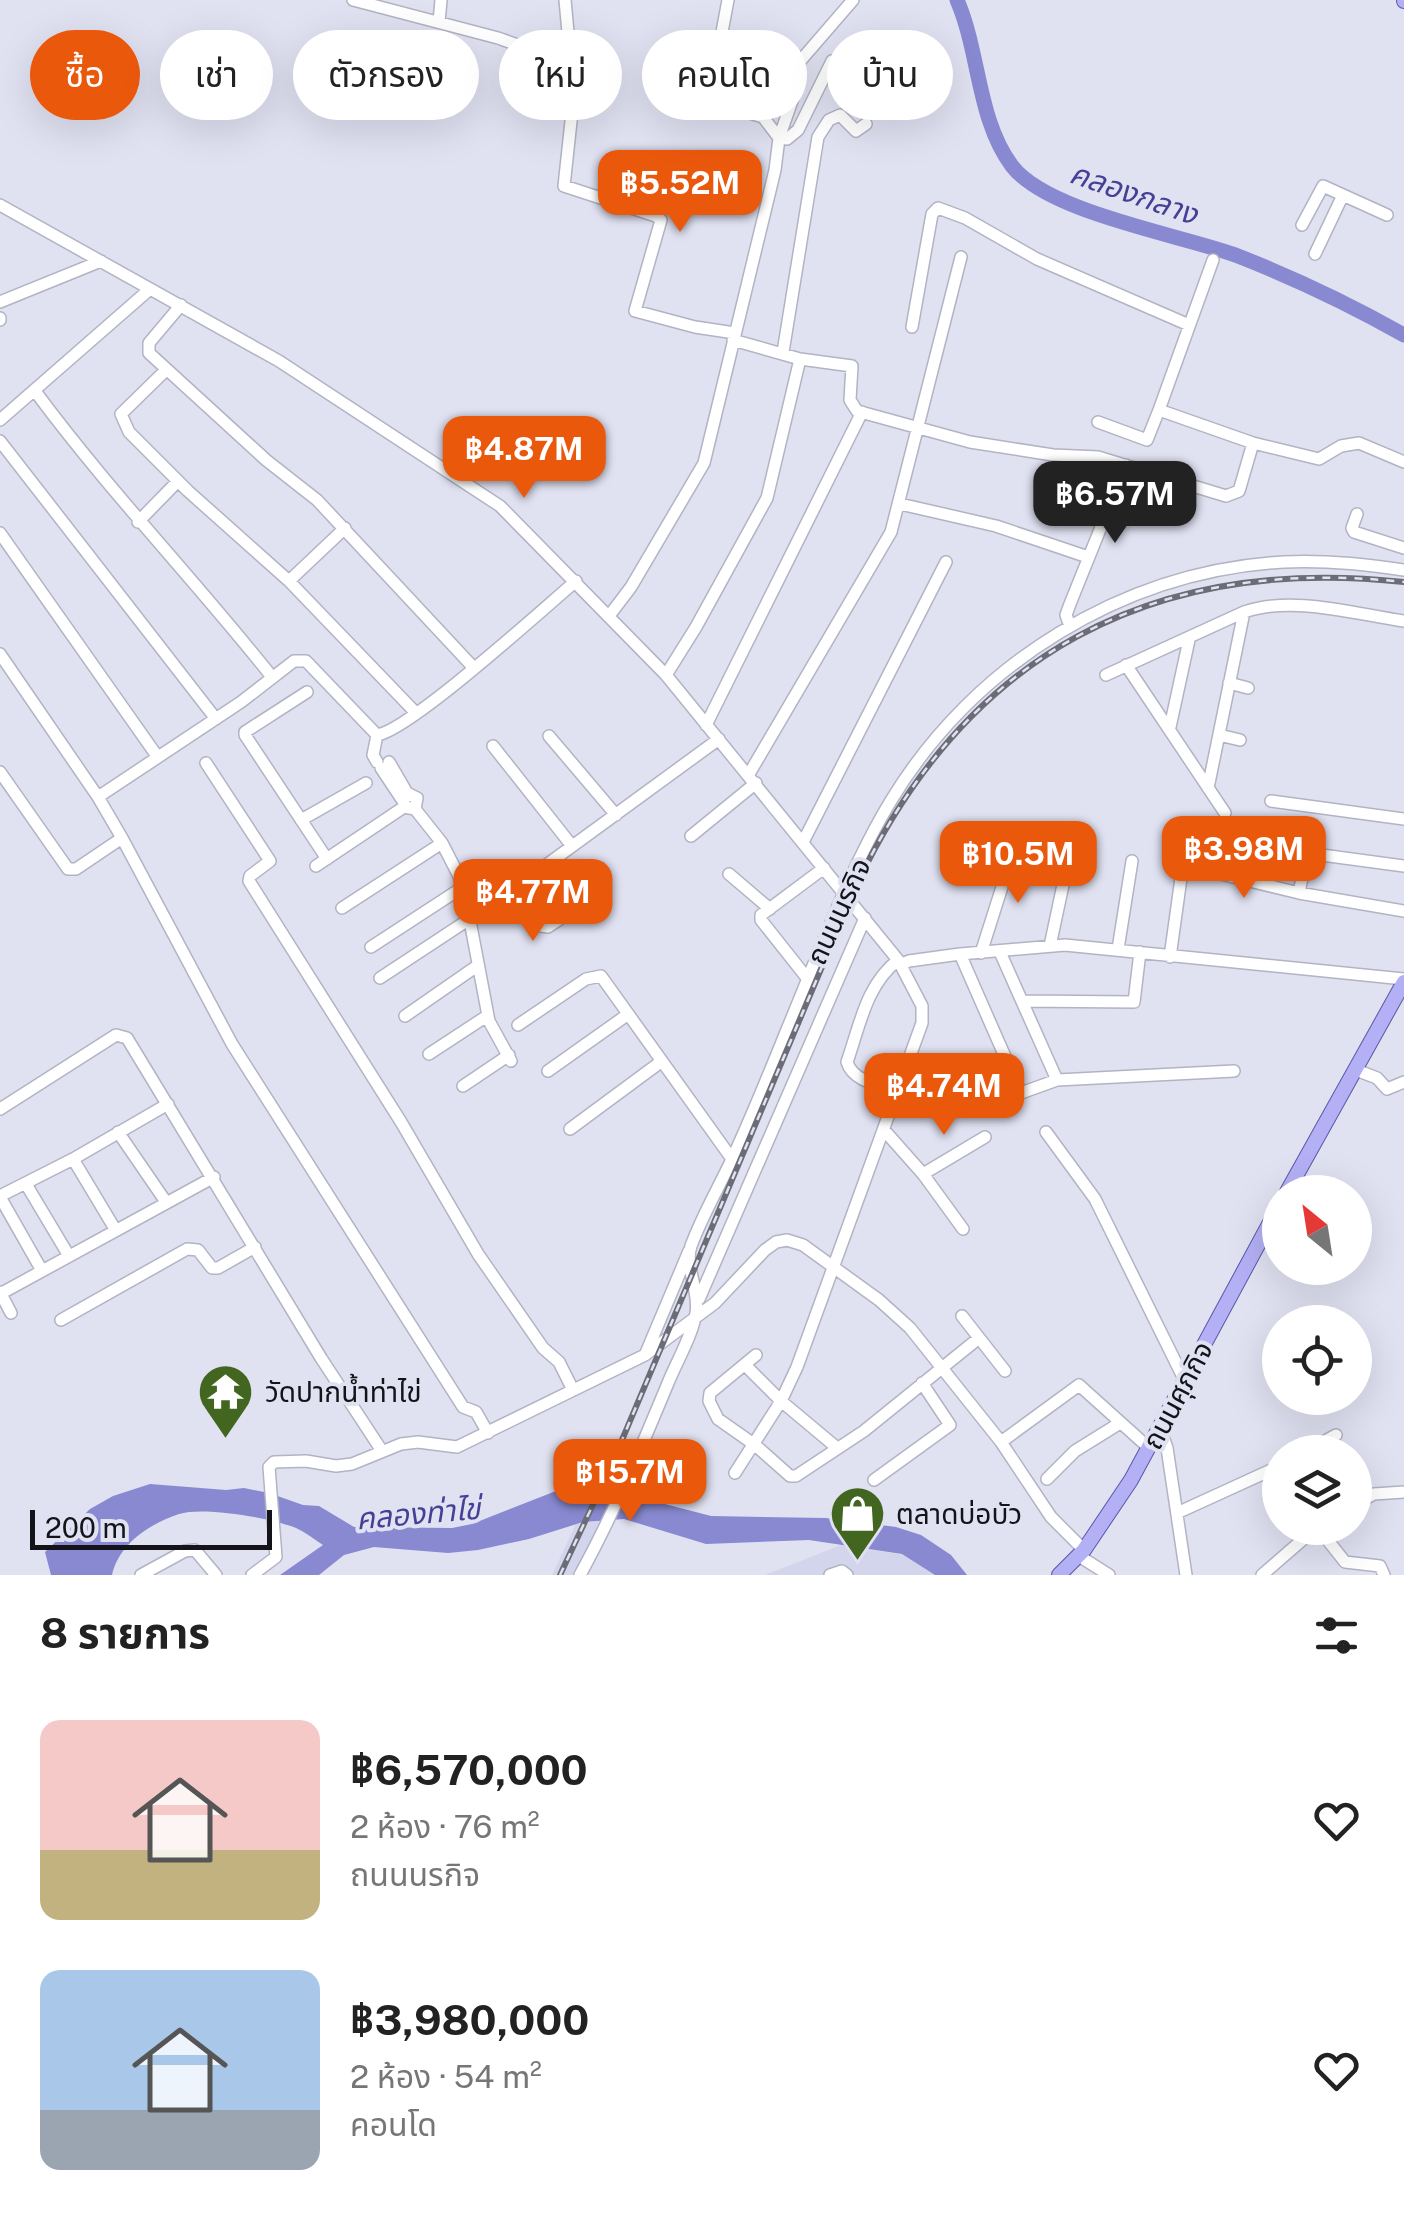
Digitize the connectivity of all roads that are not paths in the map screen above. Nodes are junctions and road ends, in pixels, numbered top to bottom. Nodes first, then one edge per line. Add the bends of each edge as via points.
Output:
1 (354, 0) edge
2 (441, 0) edge
3 (566, 0) edge
4 (728, 0) edge
5 (853, 0) edge
6 (439, 22) junction
7 (568, 30) edge
8 (499, 41) edge
9 (827, 71) edge
10 (571, 120) edge
11 (866, 124) dead end
12 (779, 138) junction
13 (1344, 195) junction
14 (0, 205) edge
15 (1387, 215) dead end
16 (1302, 225) dead end
17 (1315, 254) dead end
18 (961, 257) dead end
19 (1213, 260) dead end
20 (101, 261) junction
21 (150, 289) junction
22 (0, 302) edge
23 (182, 305) junction
24 (1189, 325) junction
25 (912, 327) dead end
26 (734, 336) junction
27 (783, 352) junction
28 (800, 359) junction
29 (166, 370) junction
30 (35, 391) junction
31 (1159, 410) junction
32 (862, 412) junction
33 (0, 420) edge
34 (1098, 422) dead end
35 (918, 426) junction
36 (0, 441) edge
37 (1253, 444) junction
38 (1404, 462) edge
39 (1126, 465) junction
40 (178, 481) junction
41 (900, 504) junction
42 (1358, 514) dead end
43 (138, 522) junction
44 (345, 528) junction
45 (0, 534) edge
46 (1404, 548) edge
47 (1088, 557) junction
48 (946, 562) dead end
49 (1404, 570) edge
50 (290, 581) junction
51 (576, 582) junction
52 (1244, 612) junction
53 (609, 616) junction
54 (1404, 621) edge
55 (1070, 626) junction
56 (1188, 640) junction
57 (0, 654) edge
58 (1126, 664) junction
59 (473, 667) junction
60 (666, 675) junction
61 (1106, 675) dead end
62 (272, 677) junction
63 (1230, 682) junction
64 (1248, 688) dead end
65 (307, 692) dead end
66 (416, 713) junction
67 (216, 719) junction
68 (706, 725) junction
69 (1170, 727) junction
70 (1219, 734) junction
71 (548, 736) dead end
72 (375, 739) junction
73 (720, 739) junction
74 (1240, 740) dead end
75 (493, 746) dead end
76 (157, 756) junction
77 (206, 763) dead end
78 (0, 772) edge
79 (753, 778) junction
80 (366, 784) dead end
81 (1208, 788) junction
82 (98, 797) junction
83 (1271, 801) dead end
84 (408, 803) junction
85 (1225, 813) dead end
86 (616, 815) junction
87 (1404, 819) edge
88 (301, 820) junction
89 (691, 836) dead end
90 (122, 838) junction
91 (803, 842) junction
92 (442, 843) junction
93 (572, 846) junction
94 (1015, 846) dead end
95 (1279, 850) dead end
96 (1070, 852) dead end
97 (1307, 854) junction
98 (1132, 861) dead end
99 (1404, 866) edge
100 (824, 868) junction
101 (730, 874) dead end
102 (464, 887) junction
103 (514, 888) junction
104 (846, 894) junction
105 (1299, 894) junction
106 (497, 900) dead end
107 (342, 908) dead end
108 (770, 910) junction
109 (572, 911) dead end
110 (1404, 911) edge
111 (865, 918) junction
112 (468, 920) junction
113 (1050, 946) junction
114 (371, 948) dead end
115 (1118, 949) junction
116 (1000, 952) junction
117 (1140, 952) junction
118 (981, 953) junction
119 (960, 954) junction
120 (1170, 957) junction
121 (899, 963) junction
122 (477, 966) junction
123 (380, 978) dead end
124 (807, 978) junction
125 (1404, 981) edge
126 (1400, 999) edge
127 (1022, 1001) junction
128 (628, 1015) junction
129 (406, 1016) dead end
130 (487, 1016) junction
131 (518, 1026) dead end
132 (429, 1054) dead end
133 (662, 1062) junction
134 (1356, 1070) junction
135 (548, 1072) dead end
136 (1234, 1072) dead end
137 (1057, 1080) junction
138 (1404, 1082) edge
139 (463, 1086) dead end
140 (898, 1091) junction
141 (0, 1092) edge
142 (168, 1104) junction
143 (4, 1107) edge
144 (570, 1129) dead end
145 (884, 1130) junction
146 (118, 1132) junction
147 (1046, 1132) dead end
148 (986, 1138) dead end
149 (73, 1159) junction
150 (732, 1159) junction
151 (923, 1174) junction
152 (1297, 1175) edge
153 (214, 1177) junction
154 (26, 1184) junction
155 (0, 1197) edge
156 (166, 1202) junction
157 (115, 1229) junction
158 (963, 1230) dead end
159 (1262, 1237) edge
160 (255, 1247) junction
161 (689, 1251) junction
162 (69, 1256) junction
163 (834, 1266) junction
164 (41, 1269) junction
165 (0, 1293) edge
166 (697, 1303) junction
167 (11, 1312) dead end
168 (962, 1316) dead end
169 (695, 1318) junction
170 (61, 1320) dead end
171 (979, 1338) junction
172 (645, 1355) junction
173 (756, 1355) dead end
174 (745, 1365) junction
175 (942, 1367) junction
176 (1004, 1371) dead end
177 (1184, 1379) junction
178 (922, 1383) junction
179 (572, 1388) junction
180 (781, 1401) junction
181 (1120, 1423) junction
182 (1160, 1426) junction
183 (488, 1433) junction
184 (1001, 1442) junction
185 (755, 1444) junction
186 (836, 1447) junction
187 (1149, 1448) junction
188 (382, 1450) junction
189 (735, 1473) dead end
190 (1262, 1474) edge
191 (1047, 1479) dead end
192 (874, 1480) dead end
193 (1404, 1492) edge
194 (1372, 1495) edge
195 (1177, 1514) junction
196 (1297, 1545) edge
197 (1331, 1545) edge
198 (1082, 1553) junction
199 (141, 1575) edge
200 (216, 1575) edge
201 (252, 1575) edge
202 (580, 1575) edge
203 (830, 1575) edge
204 (846, 1575) edge
205 (1059, 1575) edge
206 (1109, 1575) edge
207 (1186, 1575) edge
208 (1262, 1575) edge
209 (1384, 1575) edge

1 - 6 street
2 - 6 street
3 - 7 street
4 - 12 street via 710,96 764,117
5 - 12 street via 789,74 793,98
6 - 8 street
9 - 12 street via 798,130
10 - 26 street via 564,186 662,223 634,311
11 - 27 street via 856,131 840,114 818,137
12 - 26 street
13 - 15 street
13 - 16 street via 1323,186
13 - 17 street
14 - 20 street
18 - 35 street
19 - 24 street
20 - 21 street
20 - 22 street
21 - 23 street
21 - 30 street
23 - 29 street via 147,348
23 - 51 street via 472,485
24 - 25 street via 938,208
24 - 31 street
26 - 27 street
26 - 53 street via 699,477
27 - 28 street
28 - 32 street via 852,366 850,400
28 - 60 street via 767,498
29 - 40 street via 121,419
29 - 44 street
30 - 33 street
30 - 43 street
31 - 34 street via 1153,443
31 - 37 street
32 - 35 street
32 - 68 street
35 - 39 street via 970,442 1086,454
35 - 41 street
36 - 67 street
37 - 38 street via 1319,460 1359,442
37 - 39 street via 1233,495
39 - 47 street
40 - 43 street
40 - 50 street
41 - 47 street
41 - 79 street via 891,532
42 - 46 street via 1354,532
43 - 62 street
44 - 50 street
44 - 59 street
45 - 76 street
47 - 55 street via 1066,615
48 - 91 street
49 - 55 street, ถนนนรกิจ via 1282,562 1224,570 1175,581
50 - 66 street
51 - 53 street
51 - 59 street
52 - 54 street via 1288,605
52 - 56 street
52 - 63 street
53 - 60 street
55 - 104 street, ถนนนรกิจ via 1022,656 947,725 887,807
56 - 58 street
56 - 69 street
57 - 82 street
58 - 61 street
58 - 69 street
59 - 66 street
60 - 68 street
62 - 67 street
62 - 72 street via 294,660 306,661
63 - 64 street
63 - 70 street
65 - 88 street via 245,732
66 - 72 street
67 - 76 street
68 - 73 street
69 - 81 street
70 - 74 street
70 - 81 street
71 - 86 street
72 - 84 street
73 - 79 street
73 - 86 street
75 - 93 street
76 - 82 street
77 - 179 street via 270,861 249,880 478,1254
78 - 90 street via 68,869
79 - 89 street
79 - 91 street
80 - 88 street
81 - 85 street
82 - 90 street
83 - 87 street
84 - 88 street via 322,863
84 - 92 street
86 - 93 street
90 - 183 street via 232,1044 462,1407 476,1413
91 - 100 street
92 - 102 street
92 - 107 street
93 - 103 street
94 - 118 street
95 - 97 street
96 - 113 street
97 - 99 street
97 - 105 street
98 - 115 street
100 - 104 street
100 - 108 street
101 - 108 street
102 - 112 street
102 - 114 street
103 - 106 street
103 - 109 street via 544,927
104 - 111 street
104 - 124 street, ถนนนรกิจ
105 - 110 street
105 - 120 street via 1185,867
108 - 124 street via 761,920
111 - 121 street
111 - 166 street
112 - 122 street
112 - 123 street
113 - 115 street
113 - 116 street
115 - 117 street
116 - 118 street
116 - 127 street
117 - 120 street
117 - 127 street via 1134,1002
118 - 119 street
119 - 121 street
119 - 137 street via 1017,1089
120 - 125 street
121 - 140 street via 924,1014
121 - 140 street via 872,988 847,1062 859,1078
122 - 129 street
122 - 130 street
124 - 150 street, ถนนนรกิจ
125 - 126 main road
126 - 134 main road
127 - 137 street
128 - 131 street via 597,974
128 - 133 street
128 - 135 street
130 - 132 street
130 - 139 street via 510,1058
133 - 144 street
133 - 150 street
134 - 138 street via 1387,1089
134 - 152 main road
136 - 137 street
140 - 145 street
141 - 143 street
142 - 143 street via 127,1038 116,1035
142 - 146 street
142 - 153 street
145 - 151 street
145 - 163 street
146 - 149 street
146 - 156 street
147 - 177 street via 1095,1200
148 - 151 street
149 - 154 street
149 - 157 street
150 - 161 street, ถนนนรกิจ
151 - 158 street
153 - 156 street
153 - 160 street
154 - 155 street
154 - 162 street
155 - 164 street
156 - 157 street
157 - 162 street
159 - 177 main road, ถนนศุภกิจ
160 - 170 street via 218,1268 187,1249
160 - 188 street
161 - 166 street
161 - 172 street, ถนนนรกิจ
162 - 164 street
163 - 169 street via 803,1244 776,1242
163 - 175 street via 910,1328
163 - 180 street
164 - 165 street
165 - 167 street
166 - 169 street
168 - 171 street
169 - 172 street
169 - 202 street
171 - 175 street
171 - 176 street
172 - 179 street
173 - 174 street
174 - 180 street
174 - 185 street via 708,1401 718,1419
175 - 178 street
175 - 184 street
177 - 182 main road, ถนนศุภกิจ
178 - 186 street
178 - 192 street via 950,1425
179 - 183 street
180 - 185 street
180 - 186 street
181 - 184 street via 1079,1385
181 - 187 street
181 - 191 street via 1075,1451
182 - 187 main road, ถนนศุภกิจ
182 - 195 street
183 - 188 street via 457,1447 418,1442
184 - 198 street
185 - 186 street via 790,1476
185 - 189 street
187 - 198 main road, ถนนศุภกิจ
188 - 201 street via 336,1466 274,1462 276,1560
190 - 195 street
193 - 194 street
195 - 207 street
196 - 208 street
197 - 209 street via 1345,1562 1380,1566
198 - 205 main road, ถนนศุภกิจ
198 - 206 street
199 - 200 street via 195,1550
203 - 204 street

